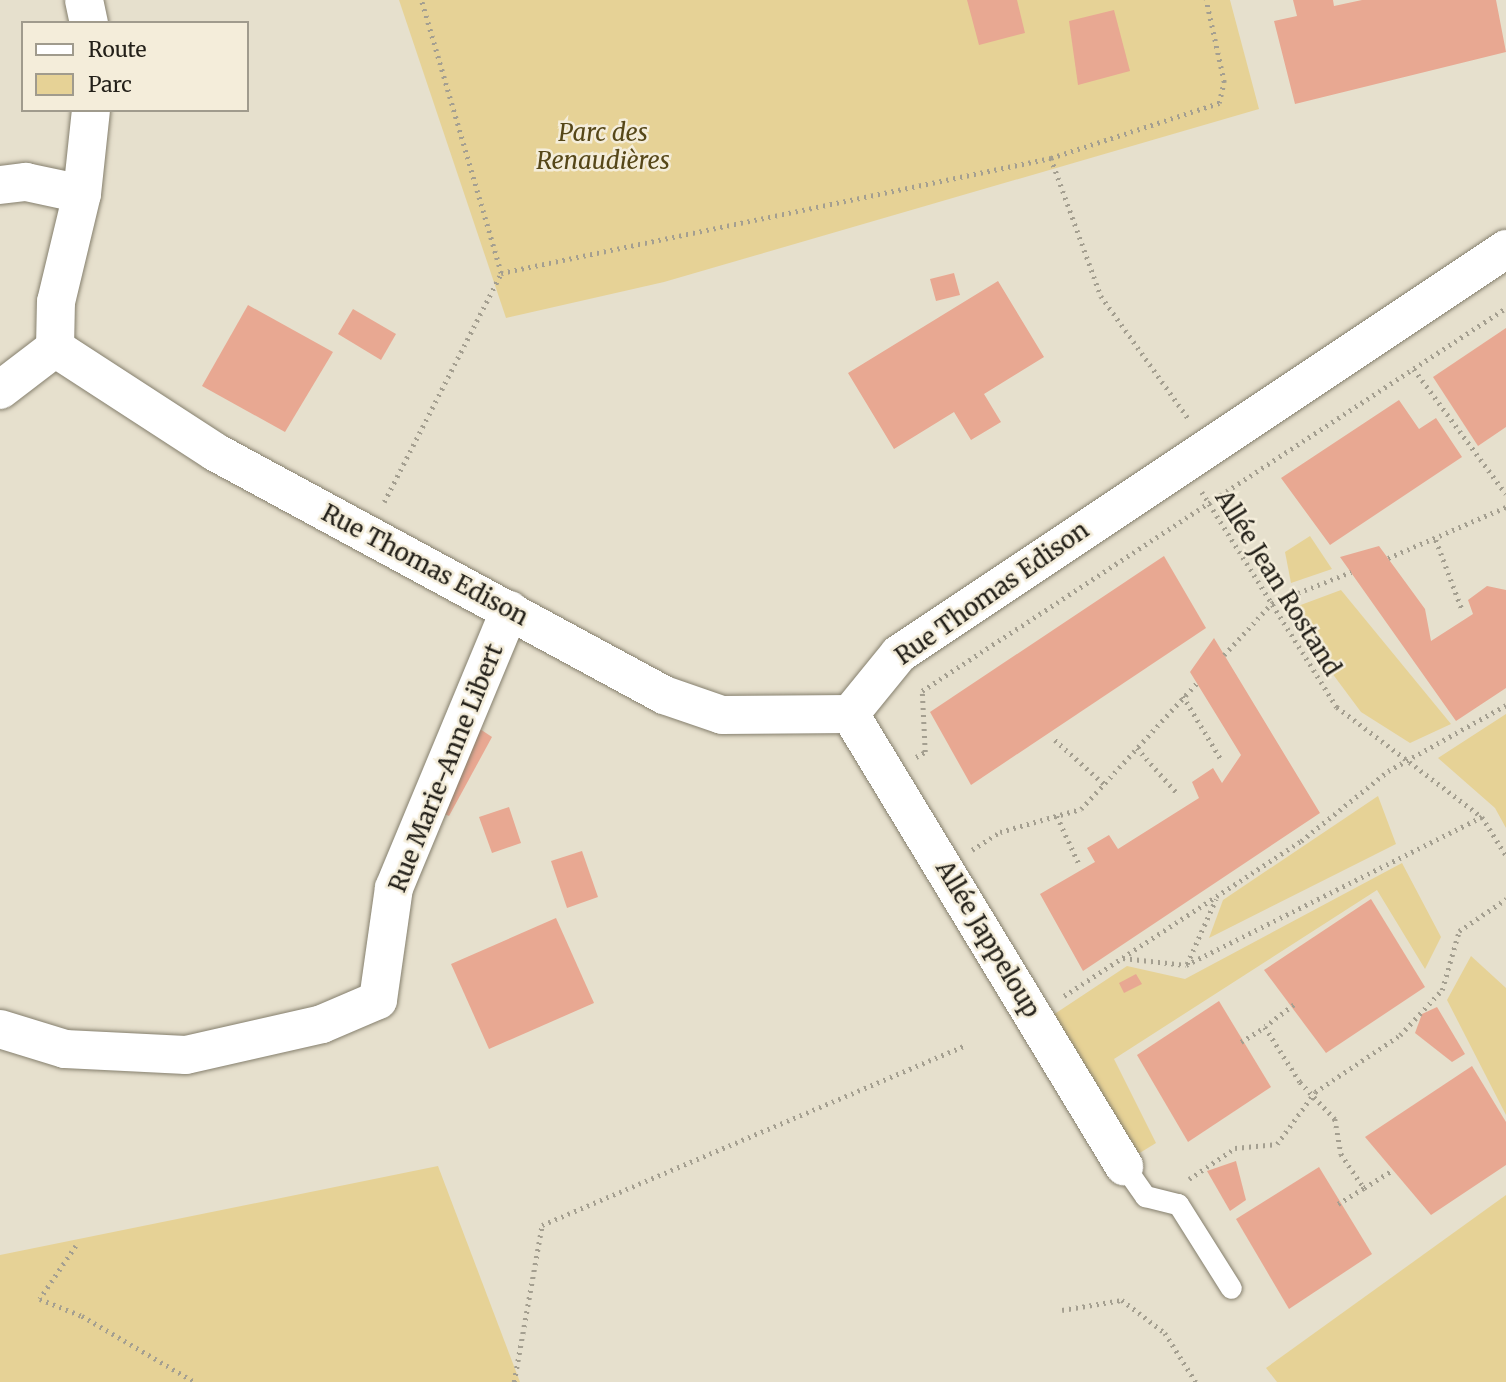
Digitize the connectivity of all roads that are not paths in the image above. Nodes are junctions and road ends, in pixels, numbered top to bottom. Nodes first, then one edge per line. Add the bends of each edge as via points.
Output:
1 (85, 0) edge
2 (89, 21) edge
3 (91, 112) edge
4 (0, 185) edge
5 (82, 194) junction
6 (1506, 249) edge
7 (55, 348) junction
8 (0, 390) edge
9 (510, 610) junction
10 (850, 714) junction
11 (0, 1030) edge
12 (1124, 1166) joint
13 (1231, 1288) dead end

1 - 2 street
3 - 5 street
4 - 5 street via 26,182
5 - 7 street via 56,302
6 - 10 street, Rue Thomas Edison via 899,654
7 - 8 street
7 - 9 street, Rue Thomas Edison via 215,452
9 - 10 street, Rue Thomas Edison via 664,695 722,715
9 - 11 street, Rue Marie-Anne Libert via 394,888 378,1000 322,1024 186,1055 65,1049
10 - 12 street, Allée Jappeloup
12 - 13 lane via 1145,1196 1178,1204

